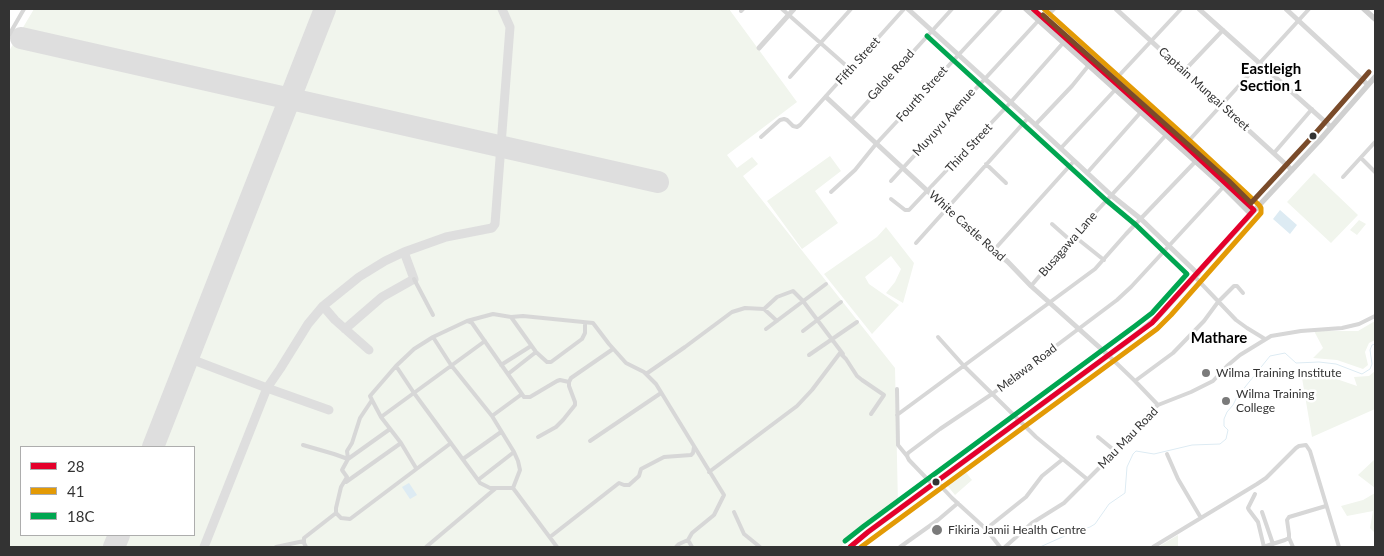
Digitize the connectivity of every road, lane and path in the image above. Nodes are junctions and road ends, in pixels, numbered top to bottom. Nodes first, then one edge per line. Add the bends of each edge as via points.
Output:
1 (24, 9) edge
2 (782, 9) edge
3 (794, 9) edge
4 (851, 9) edge
5 (904, 9) edge
6 (908, 9) edge
7 (952, 9) edge
8 (1001, 9) edge
9 (1026, 9) edge
10 (1033, 9) edge
11 (1054, 9) edge
12 (1116, 9) edge
13 (1182, 9) edge
14 (1199, 9) edge
15 (1286, 9) edge
16 (1309, 9) edge
17 (1364, 9) edge
18 (788, 15) junction
19 (1375, 19) edge
20 (1041, 20) junction
21 (1298, 20) junction
22 (11, 26) edge
23 (932, 30) junction
24 (1223, 30) junction
25 (9, 35) edge
26 (1151, 42) junction
27 (821, 43) junction
28 (1063, 43) junction
29 (759, 48) dead end
30 (958, 54) junction
31 (1260, 63) junction
32 (1089, 65) junction
33 (850, 69) junction
34 (1184, 71) junction
35 (790, 77) dead end
36 (1375, 77) edge
37 (984, 78) junction
38 (1114, 82) junction
39 (1368, 85) junction
40 (1116, 90) junction
41 (826, 97) junction
42 (1011, 102) junction
43 (1222, 105) junction
44 (1312, 109) junction
45 (1141, 112) junction
46 (1028, 118) junction
47 (851, 120) junction
48 (1035, 125) junction
49 (1331, 127) junction
50 (1166, 135) junction
51 (761, 137) dead end
52 (1375, 142) edge
53 (876, 144) junction
54 (1183, 147) junction
55 (1061, 148) junction
56 (1274, 153) junction
57 (1361, 158) junction
58 (1074, 161) junction
59 (1195, 162) junction
60 (986, 164) junction
61 (903, 168) junction
62 (1292, 170) junction
63 (1375, 172) edge
64 (1087, 173) junction
65 (1343, 177) dead end
66 (891, 181) dead end
67 (1006, 183) dead end
68 (1225, 186) junction
69 (928, 191) junction
70 (832, 192) dead end
71 (1111, 195) junction
72 (891, 199) dead end
73 (1262, 203) junction
74 (1245, 204) junction
75 (946, 208) junction
76 (1253, 212) junction
77 (1141, 219) junction
78 (1052, 224) dead end
79 (1241, 225) junction
80 (1070, 240) junction
81 (1080, 240) dead end
82 (916, 243) dead end
83 (1169, 246) junction
84 (994, 250) junction
85 (1104, 260) junction
86 (1196, 275) junction
87 (414, 279) dead end
88 (826, 284) dead end
89 (1031, 286) junction
90 (1243, 293) dead end
91 (803, 301) junction
92 (841, 302) dead end
93 (1218, 302) junction
94 (1050, 303) junction
95 (764, 308) junction
96 (433, 315) dead end
97 (1375, 316) edge
98 (511, 317) junction
99 (467, 320) junction
100 (777, 321) junction
101 (818, 321) junction
102 (857, 322) dead end
103 (585, 323) junction
104 (593, 323) junction
105 (766, 329) dead end
106 (1078, 329) junction
107 (803, 331) dead end
108 (585, 333) junction
109 (938, 336) dead end
110 (433, 337) junction
111 (832, 338) junction
112 (1266, 339) junction
113 (485, 341) junction
114 (531, 346) junction
115 (613, 349) junction
116 (536, 352) junction
117 (809, 355) dead end
118 (1108, 356) junction
119 (846, 359) junction
120 (451, 365) junction
121 (501, 365) junction
122 (396, 366) junction
123 (964, 366) junction
124 (508, 374) junction
125 (646, 374) junction
126 (1136, 381) junction
127 (569, 382) junction
128 (897, 389) dead end
129 (414, 393) junction
130 (661, 393) junction
131 (522, 394) junction
132 (992, 394) junction
133 (372, 400) junction
134 (1158, 406) junction
135 (871, 414) dead end
136 (897, 415) junction
137 (381, 416) junction
138 (492, 416) junction
139 (1020, 421) junction
140 (390, 429) junction
141 (501, 432) junction
142 (538, 437) dead end
143 (1098, 437) dead end
144 (590, 441) dead end
145 (401, 443) junction
146 (450, 443) junction
147 (303, 445) dead end
148 (694, 447) junction
149 (1114, 451) junction
150 (514, 452) junction
151 (1167, 454) dead end
152 (907, 456) junction
153 (348, 459) junction
154 (1063, 459) junction
155 (463, 460) junction
156 (416, 468) junction
157 (709, 472) junction
158 (1088, 479) junction
159 (478, 480) junction
160 (935, 483) junction
161 (341, 487) junction
162 (496, 488) junction
163 (513, 488) junction
164 (1255, 494) dead end
165 (958, 503) junction
166 (1326, 506) junction
167 (734, 512) dead end
168 (1262, 512) dead end
169 (336, 513) junction
170 (1201, 518) junction
171 (986, 530) junction
172 (550, 537) junction
173 (1289, 538) junction
174 (688, 540) junction
175 (304, 541) junction
176 (1274, 544) junction
177 (276, 547) edge
178 (306, 547) edge
179 (426, 547) edge
180 (558, 547) edge
181 (676, 547) edge
182 (692, 547) edge
183 (760, 547) edge
184 (850, 547) edge
185 (900, 547) edge
186 (1000, 547) edge
187 (1005, 547) edge
188 (1152, 547) edge
189 (1263, 547) edge
190 (1293, 547) edge
191 (1339, 547) edge

1 - 22 street
2 - 18 street
3 - 18 street
4 - 27 street
5 - 33 street, Fifth Street
6 - 23 street
7 - 23 street, Galole Road
8 - 30 street, Fourth Street
9 - 20 main road
10 - 20 main road
11 - 20 street, Muyuyu Avenue
12 - 26 street, Captain Mungai Street
13 - 26 street
14 - 24 street
15 - 21 street
16 - 21 street
17 - 19 main road
18 - 27 street
18 - 29 street
20 - 28 main road
20 - 37 street, Muyuyu Avenue
20 - 38 main road
21 - 31 street
21 - 39 street
22 - 25 street
23 - 30 street
23 - 47 street, Galole Road
24 - 31 street
24 - 34 street
26 - 34 street, Captain Mungai Street
26 - 38 street
27 - 33 street
27 - 35 street
28 - 32 main road
28 - 42 street, Third Street
30 - 37 street
30 - 53 street, Fourth Street
31 - 43 street
31 - 44 street
32 - 40 main road
32 - 48 street
33 - 41 street, Fifth Street
34 - 43 street, Captain Mungai Street
36 - 39 main road
37 - 42 street
37 - 61 street, Muyuyu Avenue
38 - 54 main road
39 - 49 main road
40 - 45 main road
40 - 55 street
41 - 47 street, White Castle Road
41 - 51 street, Fifth Street via 797,127 788,120 780,120
42 - 46 street
42 - 69 street, Third Street
43 - 54 street
43 - 56 street, Captain Mungai Street
44 - 49 street
44 - 56 street
45 - 50 main road
45 - 64 street
46 - 48 street
46 - 60 street
47 - 53 street, White Castle Road
48 - 55 street
49 - 62 main road
50 - 54 main road
50 - 71 street, Busagawa Lane
52 - 57 street
53 - 61 street, White Castle Road
53 - 70 street, Fourth Street
54 - 59 main road
54 - 68 main road
55 - 58 street
56 - 62 street, Captain Mungai Street
57 - 63 street
57 - 65 street
58 - 64 street
58 - 84 street
59 - 68 main road
59 - 77 street
60 - 67 street
60 - 75 street
61 - 66 street, Muyuyu Avenue
61 - 69 street, White Castle Road
62 - 73 main road
64 - 71 street
68 - 74 main road
68 - 83 street, Melawa Road
69 - 72 street, Third Street via 909,210
69 - 75 street, White Castle Road
71 - 77 street
71 - 80 street, Busagawa Lane
73 - 74 main road
73 - 76 main road
74 - 76 main road
74 - 79 main road via 1246,216
75 - 82 street
75 - 84 street, White Castle Road
76 - 79 main road
77 - 83 street
77 - 85 street
78 - 80 street
79 - 86 main road
80 - 89 street, Busagawa Lane
81 - 85 street
83 - 86 street
83 - 106 street, Melawa Road via 1125,293
84 - 89 street, White Castle Road
85 - 94 street
86 - 93 street
86 - 118 main road via 1157,318
87 - 96 street
88 - 91 street
89 - 94 street, White Castle Road
90 - 93 street via 1236,286
91 - 95 street via 791,290
91 - 100 street
91 - 101 street
92 - 101 street
93 - 112 street via 1243,325
93 - 126 street via 1173,353
94 - 106 street, White Castle Road
94 - 123 street
95 - 100 street
95 - 125 street via 732,312
97 - 112 street, Mau Mau Road via 1342,328 1287,332
98 - 99 street via 493,314
98 - 103 street
98 - 114 street
99 - 110 street
99 - 113 street
100 - 105 street
101 - 107 street
101 - 111 street
102 - 111 street
103 - 104 street
103 - 108 street
104 - 108 street
104 - 115 street
106 - 118 street, White Castle Road
106 - 132 street, Melawa Road
108 - 116 street via 551,362 543,360
109 - 123 street
110 - 120 street
110 - 122 street
111 - 117 street
111 - 119 street
112 - 134 street, Mau Mau Road via 1240,355 1212,381
113 - 120 street
113 - 121 street
114 - 116 street
114 - 121 street
115 - 125 street via 626,363
115 - 127 street
116 - 124 street
118 - 126 street
118 - 139 main road
119 - 135 street via 857,376 884,395
119 - 157 street via 840,353 797,406
120 - 129 street
120 - 138 street
121 - 124 street
122 - 129 street
122 - 133 street via 370,396
123 - 132 street
123 - 136 street
124 - 131 street
125 - 130 street
126 - 134 street
127 - 131 street via 557,381 528,398
127 - 142 street via 575,405 556,427
128 - 136 street
129 - 137 street
129 - 146 street
130 - 144 street
130 - 148 street
131 - 138 street
132 - 139 street
132 - 152 street, Melawa Road
133 - 137 street
133 - 153 street via 360,418 347,452
134 - 149 street, Mau Mau Road
136 - 152 street via 898,445
137 - 140 street
138 - 141 street
139 - 154 street
139 - 160 main road
140 - 145 street
140 - 153 street
141 - 150 street
141 - 155 street
143 - 149 street
145 - 156 street
145 - 161 street
146 - 155 street
146 - 156 street
147 - 153 street
148 - 157 street
148 - 172 street via 691,456 664,457 641,469 639,476 629,485 619,483
149 - 158 street, Mau Mau Road
150 - 159 street
150 - 163 street via 520,470
151 - 170 street
152 - 160 street
153 - 161 street via 342,470 347,477
154 - 158 street
154 - 171 street via 1042,476 1026,497
155 - 159 street
156 - 169 street via 350,520
157 - 174 street via 724,495 714,515
158 - 187 street, Mau Mau Road
159 - 162 street
160 - 165 street
160 - 184 main road
161 - 169 street
162 - 163 street
162 - 179 street
163 - 172 street
164 - 189 street via 1248,508 1258,522
165 - 171 street
165 - 185 street
166 - 170 street via 1306,445 1296,448 1266,478
166 - 173 street via 1289,517
166 - 191 street
167 - 183 street via 744,534
168 - 176 street
169 - 175 street via 308,534
170 - 188 street
171 - 186 street
172 - 180 street
173 - 176 street
173 - 190 street
174 - 181 street
174 - 182 street
175 - 177 street
175 - 178 street
176 - 189 street

